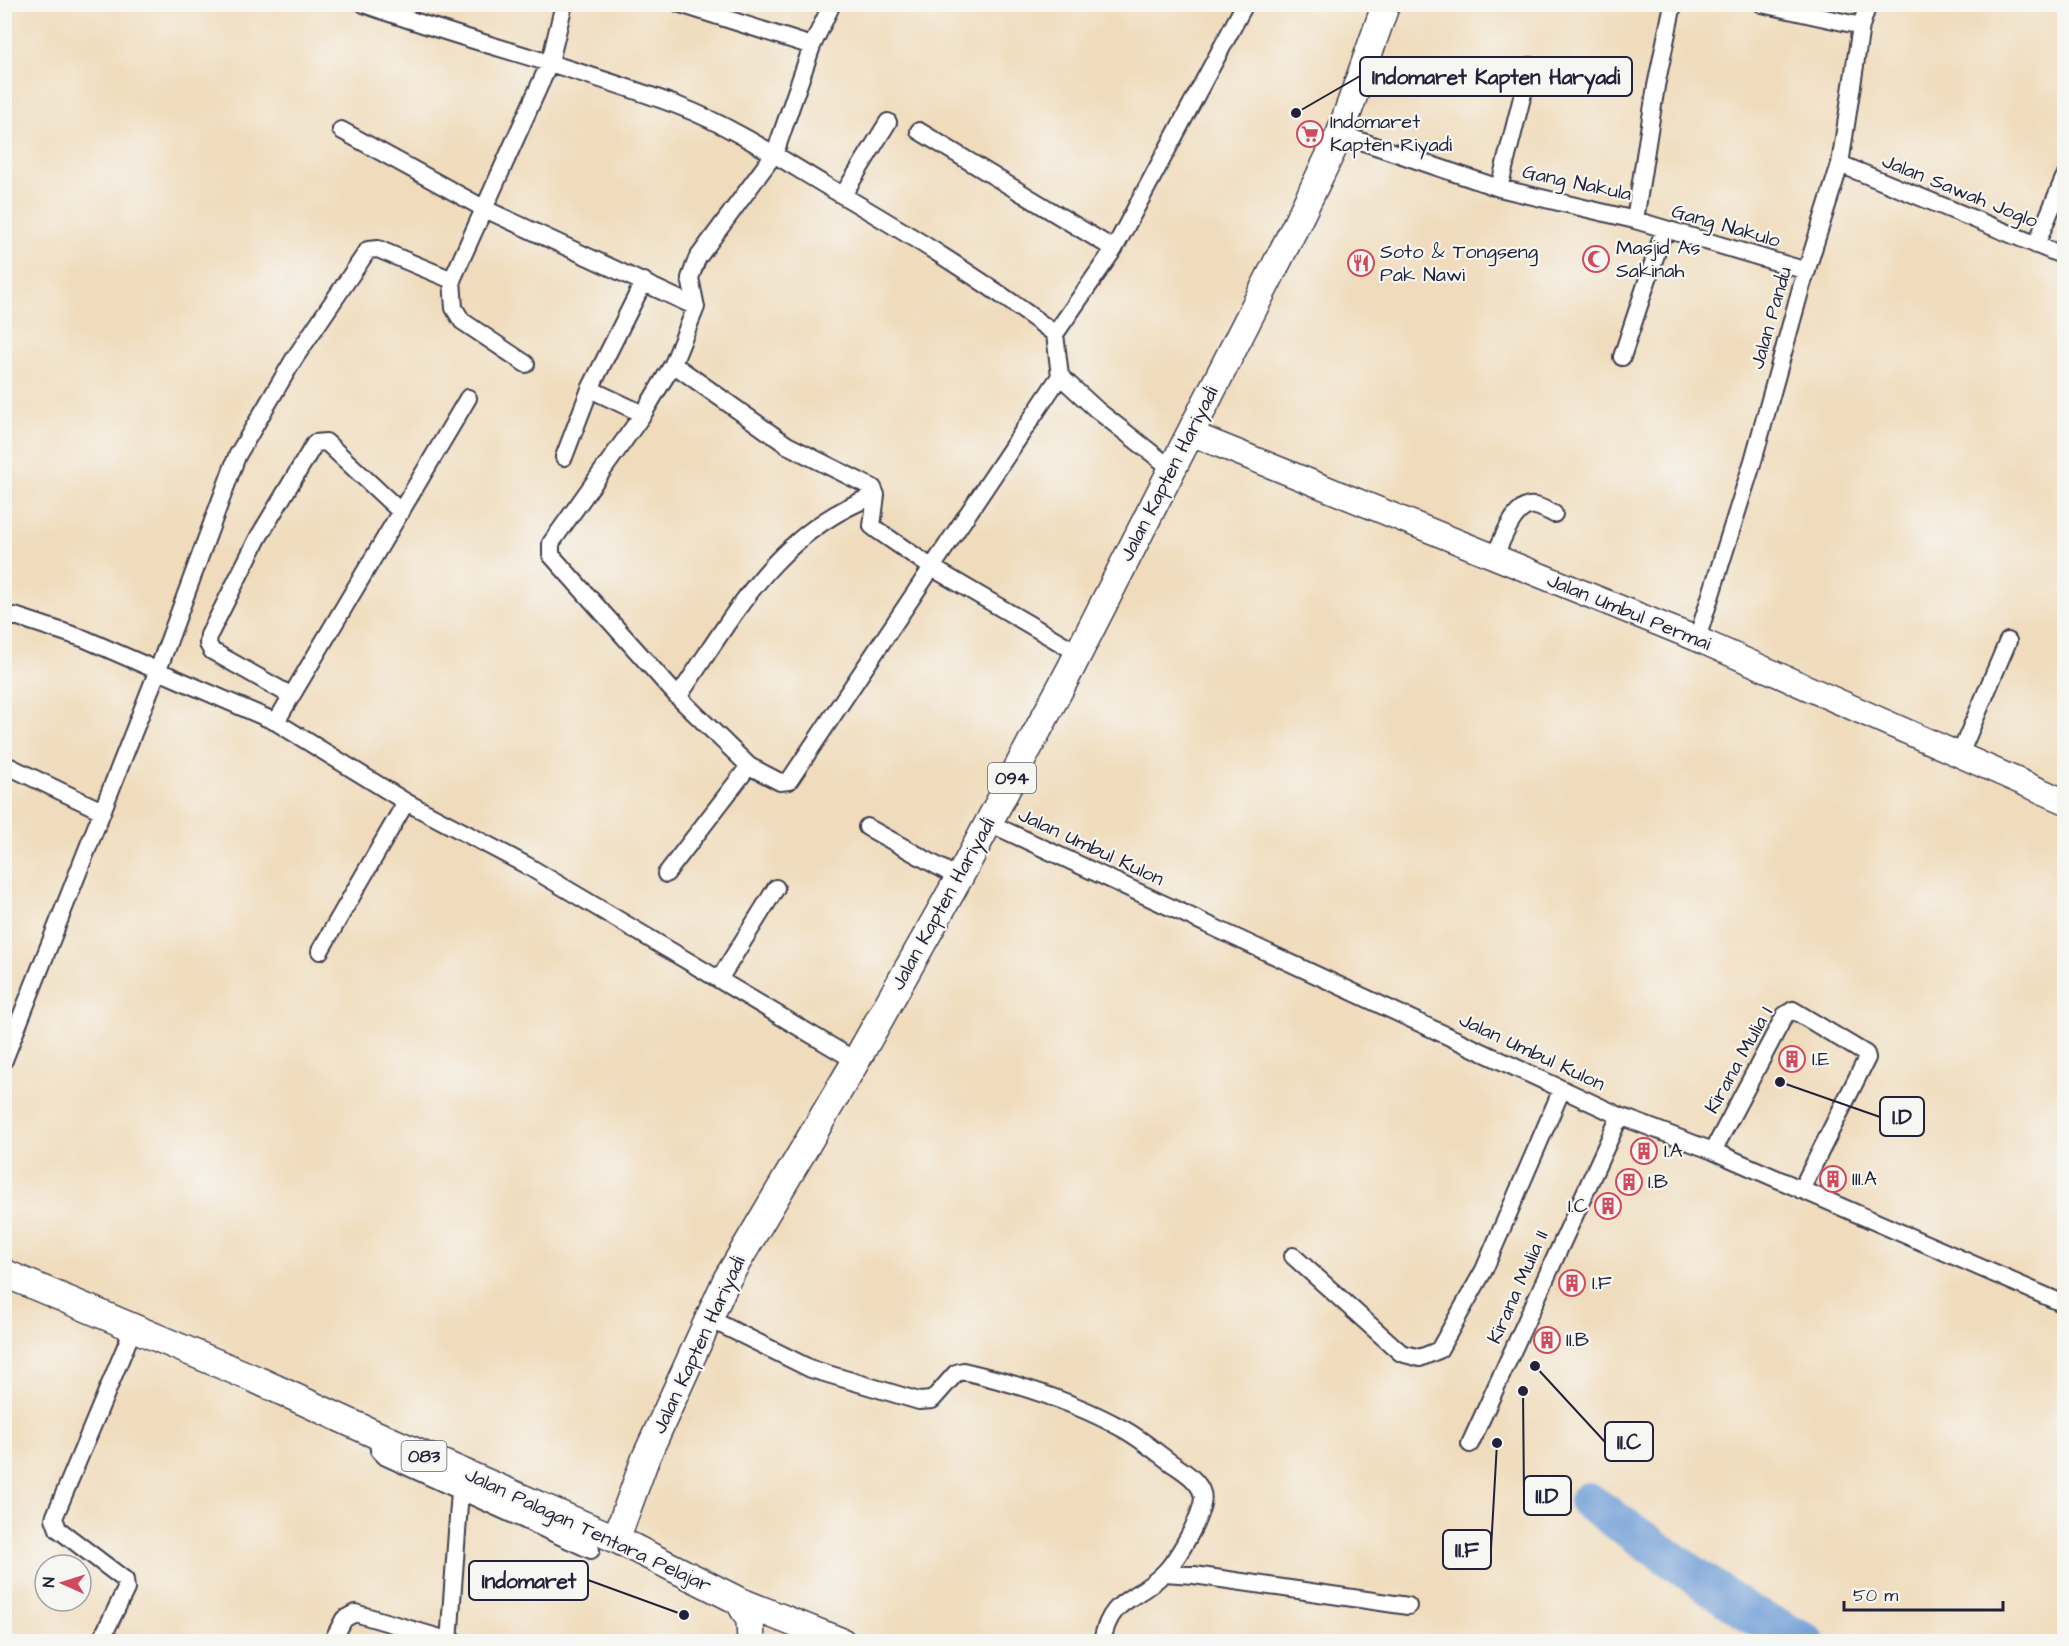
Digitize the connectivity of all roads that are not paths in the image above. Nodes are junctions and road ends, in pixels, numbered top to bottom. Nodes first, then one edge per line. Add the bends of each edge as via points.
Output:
1 (364, 4) edge
2 (564, 4) edge
3 (680, 4) edge
4 (832, 4) edge
5 (1245, 4) edge
6 (1386, 4) edge
7 (1673, 4) edge
8 (1762, 4) edge
9 (1868, 4) edge
10 (1861, 26) junction
11 (812, 46) junction
12 (550, 62) junction
13 (1530, 66) dead end
14 (888, 122) dead end
15 (342, 130) dead end
16 (920, 130) dead end
17 (1340, 134) junction
18 (775, 153) junction
19 (1840, 164) junction
20 (2064, 178) edge
21 (1499, 188) junction
22 (843, 195) junction
23 (485, 209) junction
24 (1635, 220) junction
25 (1664, 230) junction
26 (2036, 245) junction
27 (1114, 249) junction
28 (2064, 256) edge
29 (1807, 271) junction
30 (452, 280) junction
31 (644, 281) junction
32 (696, 307) junction
33 (1055, 334) junction
34 (1622, 357) dead end
35 (526, 364) dead end
36 (673, 364) junction
37 (1060, 376) junction
38 (590, 389) junction
39 (468, 398) dead end
40 (644, 414) junction
41 (1190, 433) junction
42 (564, 458) dead end
43 (1172, 469) junction
44 (876, 495) junction
45 (401, 512) junction
46 (1554, 514) dead end
47 (1494, 557) junction
48 (931, 567) junction
49 (4, 620) edge
50 (1697, 639) junction
51 (2008, 641) dead end
52 (1078, 653) junction
53 (158, 670) junction
54 (290, 695) junction
55 (678, 697) junction
56 (276, 722) junction
57 (1960, 754) junction
58 (4, 764) edge
59 (749, 766) junction
60 (2064, 801) edge
61 (406, 802) junction
62 (102, 812) junction
63 (989, 823) junction
64 (867, 827) dead end
65 (666, 874) dead end
66 (959, 878) junction
67 (776, 888) dead end
68 (320, 951) dead end
69 (720, 978) junction
70 (4, 1060) edge
71 (856, 1061) junction
72 (1562, 1089) junction
73 (1620, 1116) junction
74 (1713, 1151) junction
75 (1801, 1190) junction
76 (1293, 1256) dead end
77 (4, 1273) edge
78 (2064, 1304) edge
79 (708, 1318) junction
80 (133, 1329) junction
81 (377, 1435) junction
82 (1470, 1444) dead end
83 (460, 1491) junction
84 (616, 1539) junction
85 (591, 1550) dead end
86 (1164, 1573) junction
87 (740, 1601) junction
88 (1408, 1606) dead end
89 (100, 1641) edge
90 (332, 1641) edge
91 (451, 1641) edge
92 (751, 1641) edge
93 (842, 1641) edge
94 (1102, 1641) edge

1 - 12 street
2 - 12 street
3 - 11 street
4 - 11 street
5 - 27 street
6 - 17 main road, Jalan Kapten Hariyadi / 094
7 - 24 street, Gang Nakula
8 - 10 street
9 - 10 street, Jalan Pandu
10 - 19 street, Jalan Pandu
11 - 18 street
12 - 18 street via 681,107
12 - 23 street
13 - 21 street
14 - 22 street
15 - 23 street
16 - 27 street
17 - 21 street, Gang Nakula
17 - 41 main road, Jalan Kapten Hariyadi / 094
18 - 22 street
18 - 32 street via 697,259 690,278
19 - 26 street, Jalan Sawah Joglo
19 - 29 street, Jalan Pandu
20 - 26 street
21 - 24 street, Gang Nakula
22 - 33 street
23 - 30 street
23 - 31 street
24 - 25 street, Gang Nakulo
25 - 29 street, Gang Nakulo
25 - 34 street
26 - 28 street, Jalan Sawah Joglo
27 - 33 street
29 - 50 street, Jalan Pandu
30 - 35 street via 454,308 462,321
30 - 53 street via 378,249 368,250 294,359 237,456
31 - 32 street
31 - 38 street
32 - 36 street
33 - 37 street
36 - 40 street
36 - 44 street via 787,445 873,488
37 - 43 street
37 - 48 street
38 - 40 street
38 - 42 street
39 - 45 street
40 - 55 street via 550,549 551,555
41 - 43 main road, Jalan Kapten Hariyadi / 094
41 - 47 main road, Jalan Umbul Permai
43 - 52 main road, Jalan Kapten Hariyadi / 094
44 - 48 street via 872,526
44 - 55 street via 841,509 771,565
45 - 54 street
45 - 54 street via 326,442 315,443 258,538 208,635 212,651
46 - 47 street via 1534,506 1524,507
47 - 50 main road, Jalan Umbul Permai
48 - 52 street
48 - 59 street via 789,780 780,783
49 - 53 street via 15,616 62,631
50 - 57 main road, Jalan Umbul Permai
51 - 57 street
52 - 63 main road, Jalan Kapten Hariyadi / 094
53 - 56 street
53 - 62 street
54 - 56 street
55 - 59 street
56 - 61 street
57 - 60 main road, Jalan Umbul Permai
58 - 62 street
59 - 65 street
61 - 68 street
61 - 69 street via 526,865
62 - 70 street
63 - 66 main road, Jalan Kapten Hariyadi / 094
63 - 72 street, Jalan Umbul Kulon
64 - 66 street
66 - 71 main road, Jalan Kapten Hariyadi / 094
67 - 69 street
69 - 71 street
71 - 79 main road, Jalan Kapten Hariyadi / 094
72 - 73 street, Jalan Umbul Kulon
72 - 76 street via 1484,1270 1439,1350 1420,1358 1401,1353
73 - 74 street, Jalan Umbul Kulon
73 - 82 street, Kirana Mulia II
74 - 75 street, Jalan Umbul Kulon
74 - 75 street, Kirana Mulia I via 1785,1015 1793,1011 1867,1058
75 - 78 street, Jalan Umbul Kulon
77 - 80 main road, Jalan Palagan Tentara Pelajar / 083
79 - 84 main road, Jalan Kapten Hariyadi / 094 via 646,1457
79 - 86 street via 811,1369 919,1401 932,1400 956,1373 963,1371 1015,1384 1127,1431 1188,1474 1203,1495 1198,1518
80 - 81 main road, Jalan Palagan Tentara Pelajar / 083
80 - 89 street via 54,1518 58,1529 125,1580 126,1589
81 - 83 street via 386,1457
81 - 84 main road, Jalan Palagan Tentara Pelajar / 083
83 - 85 street
83 - 91 street
84 - 87 main road, Jalan Palagan Tentara Pelajar / 083
86 - 88 street
86 - 94 street via 1115,1609
87 - 92 main road via 750,1620
87 - 93 main road, Jalan Palagan Tentara Pelajar / 083
90 - 91 street via 344,1619 355,1613

